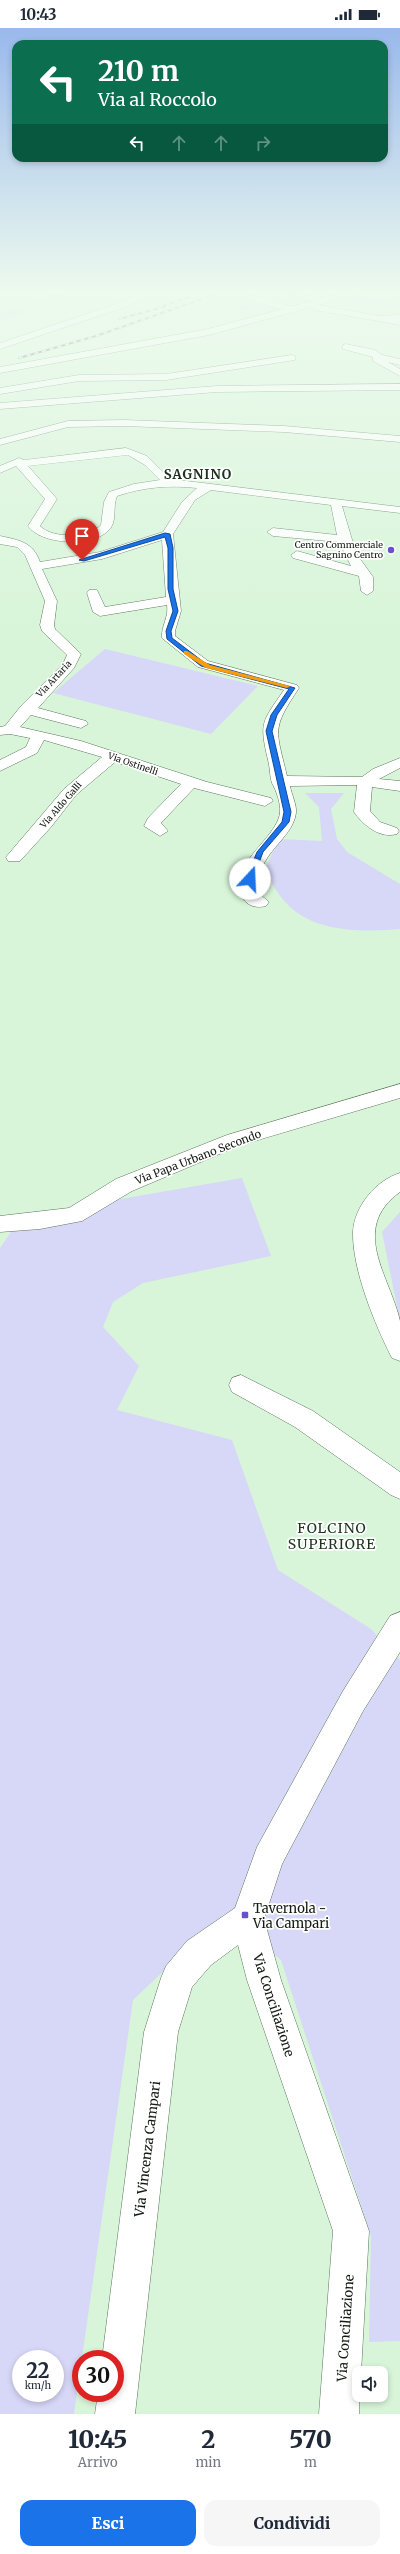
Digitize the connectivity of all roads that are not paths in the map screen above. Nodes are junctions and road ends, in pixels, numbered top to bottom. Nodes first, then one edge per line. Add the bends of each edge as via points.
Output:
1 (22, 404) edge
2 (0, 406) edge
3 (78, 425) junction
4 (398, 439) edge
5 (0, 442) edge
6 (42, 443) dead end
7 (32, 450) dead end
8 (20, 462) junction
9 (0, 470) edge
10 (167, 482) junction
11 (185, 483) junction
12 (214, 486) junction
13 (195, 494) junction
14 (336, 503) junction
15 (400, 510) edge
16 (273, 532) dead end
17 (167, 534) junction
18 (344, 539) junction
19 (0, 540) edge
20 (297, 554) dead end
21 (35, 566) junction
22 (361, 574) junction
23 (367, 591) dead end
24 (93, 593) dead end
25 (174, 600) junction
26 (26, 709) junction
27 (81, 724) dead end
28 (5, 730) edge
29 (38, 736) junction
30 (112, 757) junction
31 (400, 763) edge
32 (0, 766) edge
33 (279, 781) junction
34 (364, 782) junction
35 (190, 783) junction
36 (400, 786) edge
37 (265, 801) dead end
38 (160, 831) dead end
39 (391, 831) dead end
40 (14, 857) dead end
41 (260, 902) dead end
42 (400, 1091) edge
43 (400, 1181) edge
44 (0, 1224) edge
45 (400, 1351) edge
46 (241, 1385) dead end
47 (400, 1487) edge
48 (400, 1626) edge
49 (248, 1918) junction
50 (115, 2414) edge
51 (339, 2414) edge

1 - 2 main road
3 - 4 main road via 198,425 284,429
3 - 5 main road via 61,425
3 - 6 main road via 77,429 55,435
7 - 8 main road
8 - 9 main road
8 - 10 main road via 126,451 132,452 154,468
8 - 10 main road via 51,499 34,526 44,534 58,537 86,537 101,531 107,524 109,502 113,494 129,488
10 - 11 main road
11 - 12 main road
11 - 13 main road via 192,487
12 - 13 main road
12 - 14 main road
13 - 17 main road via 185,504
14 - 15 main road
14 - 18 main road
16 - 18 main road
17 - 21 main road via 94,558
17 - 25 main road
18 - 22 main road
19 - 21 main road, Via Artaria via 21,544 31,554
20 - 22 main road
21 - 26 main road, Via Artaria via 51,601 47,625 49,631 71,650 74,658
22 - 23 main road via 367,577
24 - 25 main road via 100,612
25 - 33 main road via 175,611 168,635 174,644 195,660 208,666 292,688 274,715 269,731
26 - 27 main road, Via Artaria
26 - 28 main road, Via Artaria
28 - 29 main road, Via Ostinelli
29 - 30 main road, Via Ostinelli via 64,740
29 - 32 main road via 32,750
30 - 35 main road, Via Ostinelli
30 - 40 main road, Via Aldo Galli via 70,792
31 - 34 main road via 378,772
33 - 34 main road
33 - 41 main road via 288,812 286,822 260,852 247,887 248,894
34 - 36 main road
34 - 39 main road via 362,812 374,824
35 - 37 main road, Via Ostinelli
35 - 38 main road via 154,821 152,826
42 - 44 main road, Via Papa Urbano Secondo via 234,1140 124,1185 74,1215
43 - 45 main road via 386,1190 374,1204 365,1220 363,1244
46 - 47 main road via 304,1419
48 - 49 main road via 353,1701 268,1858
49 - 50 main road, Via Vincenza Campari via 199,1953 178,1978 161,2032
49 - 51 main road, Via Conciliazione via 264,1980 351,2231

